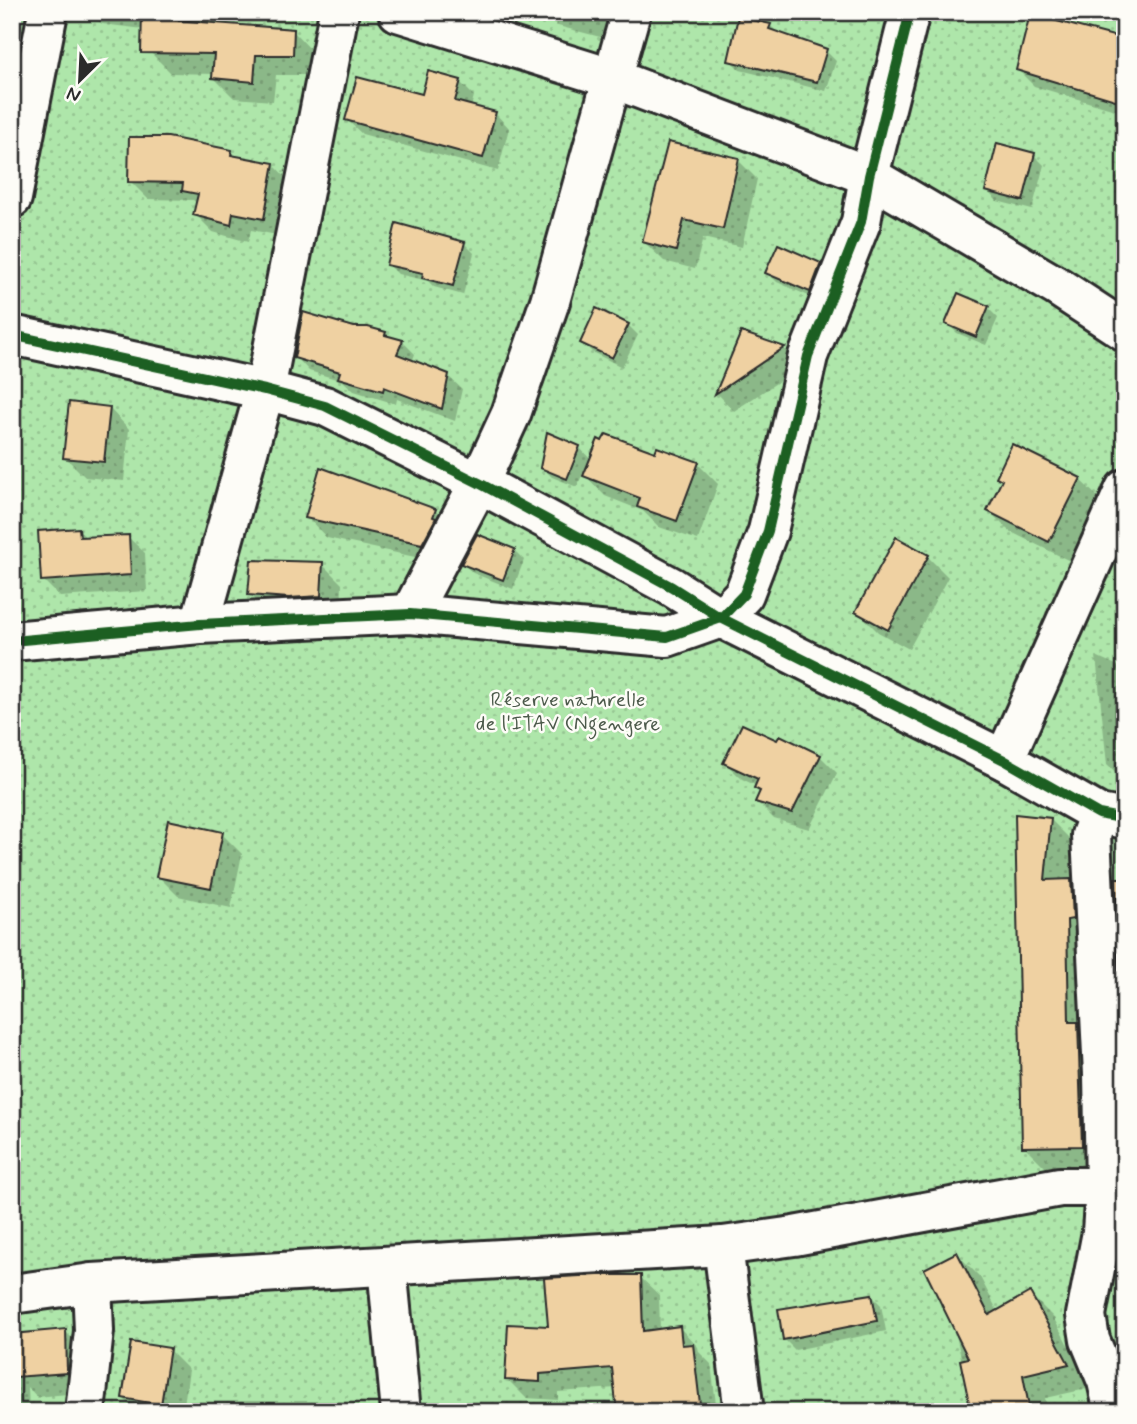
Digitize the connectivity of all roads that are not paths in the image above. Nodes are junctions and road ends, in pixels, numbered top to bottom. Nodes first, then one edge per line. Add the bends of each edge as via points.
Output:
1 (48, 12) edge
2 (339, 12) edge
3 (398, 12) edge
4 (631, 12) edge
5 (910, 12) edge
6 (614, 79) junction
7 (869, 176) junction
8 (12, 198) edge
9 (1125, 331) edge
10 (12, 335) edge
11 (265, 390) junction
12 (480, 482) junction
13 (1125, 489) edge
14 (410, 614) junction
15 (721, 618) junction
16 (200, 624) junction
17 (12, 641) edge
18 (1004, 760) junction
19 (1112, 816) edge
20 (1115, 1187) edge
21 (723, 1246) junction
22 (387, 1266) junction
23 (92, 1283) junction
24 (12, 1294) edge
25 (85, 1412) edge
26 (401, 1412) edge
27 (744, 1412) edge
28 (1114, 1412) edge

1 - 8 street
2 - 11 street
3 - 6 street
4 - 6 street
5 - 7 street
6 - 7 street
6 - 12 street via 551,301 511,414
7 - 9 street
7 - 15 street via 860,222 808,356 768,531 744,594
10 - 11 street
11 - 12 street via 325,406
11 - 16 street
12 - 14 street
12 - 15 street
13 - 18 street
14 - 15 street via 667,638
14 - 16 street
15 - 18 street
16 - 17 street
18 - 19 street
19 - 20 street via 1091,835 1103,1074
20 - 21 street via 1060,1188
20 - 28 street via 1086,1315
21 - 22 street
21 - 27 street
22 - 23 street
22 - 26 street
23 - 24 street
23 - 25 street via 94,1331

